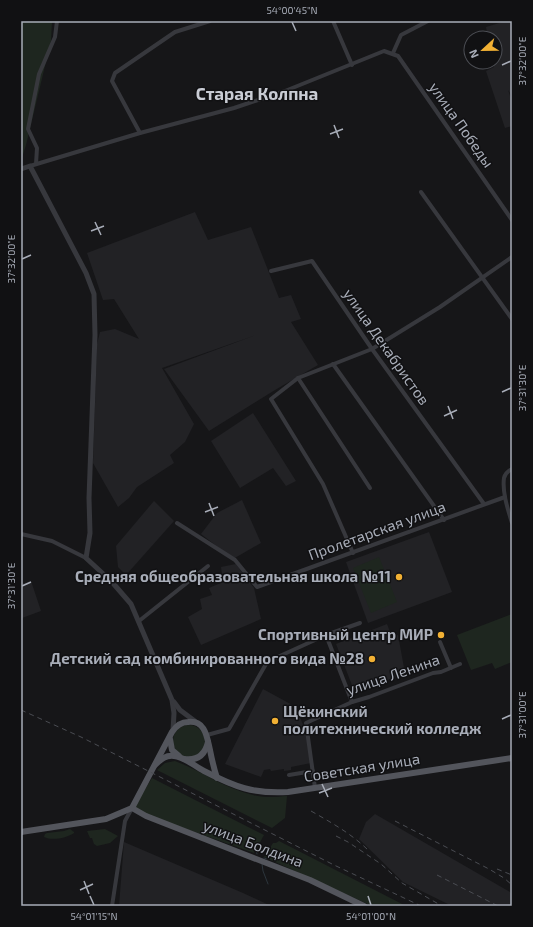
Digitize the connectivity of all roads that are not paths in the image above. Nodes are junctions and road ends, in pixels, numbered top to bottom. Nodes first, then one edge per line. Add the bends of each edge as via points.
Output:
1 (57, 21) edge
2 (210, 21) edge
3 (333, 21) edge
4 (428, 21) edge
5 (393, 53) junction
6 (352, 65) junction
7 (140, 133) junction
8 (36, 164) junction
9 (30, 166) junction
10 (21, 169) edge
11 (421, 192) dead end
12 (512, 220) edge
13 (512, 258) edge
14 (271, 271) dead end
15 (483, 277) junction
16 (512, 319) edge
17 (372, 349) junction
18 (333, 364) junction
19 (298, 378) junction
20 (512, 468) edge
21 (370, 488) dead end
22 (505, 497) junction
23 (484, 504) junction
24 (444, 520) junction
25 (177, 523) dead end
26 (512, 523) edge
27 (21, 534) edge
28 (353, 553) junction
29 (86, 558) junction
30 (208, 566) dead end
31 (139, 621) junction
32 (360, 622) dead end
33 (326, 635) junction
34 (440, 642) dead end
35 (460, 664) dead end
36 (452, 668) junction
37 (172, 700) junction
38 (352, 702) junction
39 (198, 724) junction
40 (172, 733) junction
41 (208, 737) junction
42 (182, 758) junction
43 (512, 758) edge
44 (155, 765) junction
45 (313, 771) junction
46 (289, 775) dead end
47 (217, 778) junction
48 (315, 788) junction
49 (132, 808) junction
50 (21, 832) edge
51 (112, 906) edge
52 (364, 906) edge

1 - 8 street via 55,37 39,74 28,129 37,148
2 - 7 street via 175,32 115,73 112,81
3 - 6 street
4 - 5 street via 401,35
5 - 6 street via 384,51
5 - 12 street, улица Победы via 398,56
6 - 7 street via 234,108
7 - 8 street
8 - 9 street
9 - 10 street
9 - 29 street via 86,273 94,294 90,533
11 - 15 street
13 - 15 street
14 - 17 street, улица Декабристов via 312,261
15 - 16 street
15 - 17 street
17 - 18 street
17 - 23 street, улица Декабристов
18 - 19 street
18 - 24 street
19 - 21 street
19 - 28 street via 271,399 323,484
20 - 22 street via 504,477
22 - 23 street, Пролетарская улица
22 - 26 street
23 - 24 street, Пролетарская улица
24 - 28 street, Пролетарская улица
25 - 28 street, Пролетарская улица via 235,560 257,587
27 - 29 street via 52,541
29 - 31 street via 131,604
30 - 31 street
31 - 37 street
32 - 33 street
33 - 38 street
33 - 41 street via 266,664 229,729
34 - 36 street
35 - 36 street, улица Ленина
36 - 38 street, улица Ленина
37 - 39 street
37 - 40 street
38 - 45 street, улица Ленина via 306,723
39 - 40 main road via 184,722
39 - 41 main road
40 - 42 main road via 172,750
40 - 44 main road
41 - 42 main road via 206,750 201,755 191,760
41 - 47 main road
42 - 44 main road via 164,757
42 - 47 main road, Советская улица
43 - 48 main road, Советская улица
44 - 49 main road
45 - 46 street
45 - 48 street, улица Ленина
47 - 48 main road, Советская улица via 243,788 272,793
49 - 50 main road via 106,820
49 - 51 street via 124,825
49 - 52 main road, улица Болдина via 146,816 310,880

